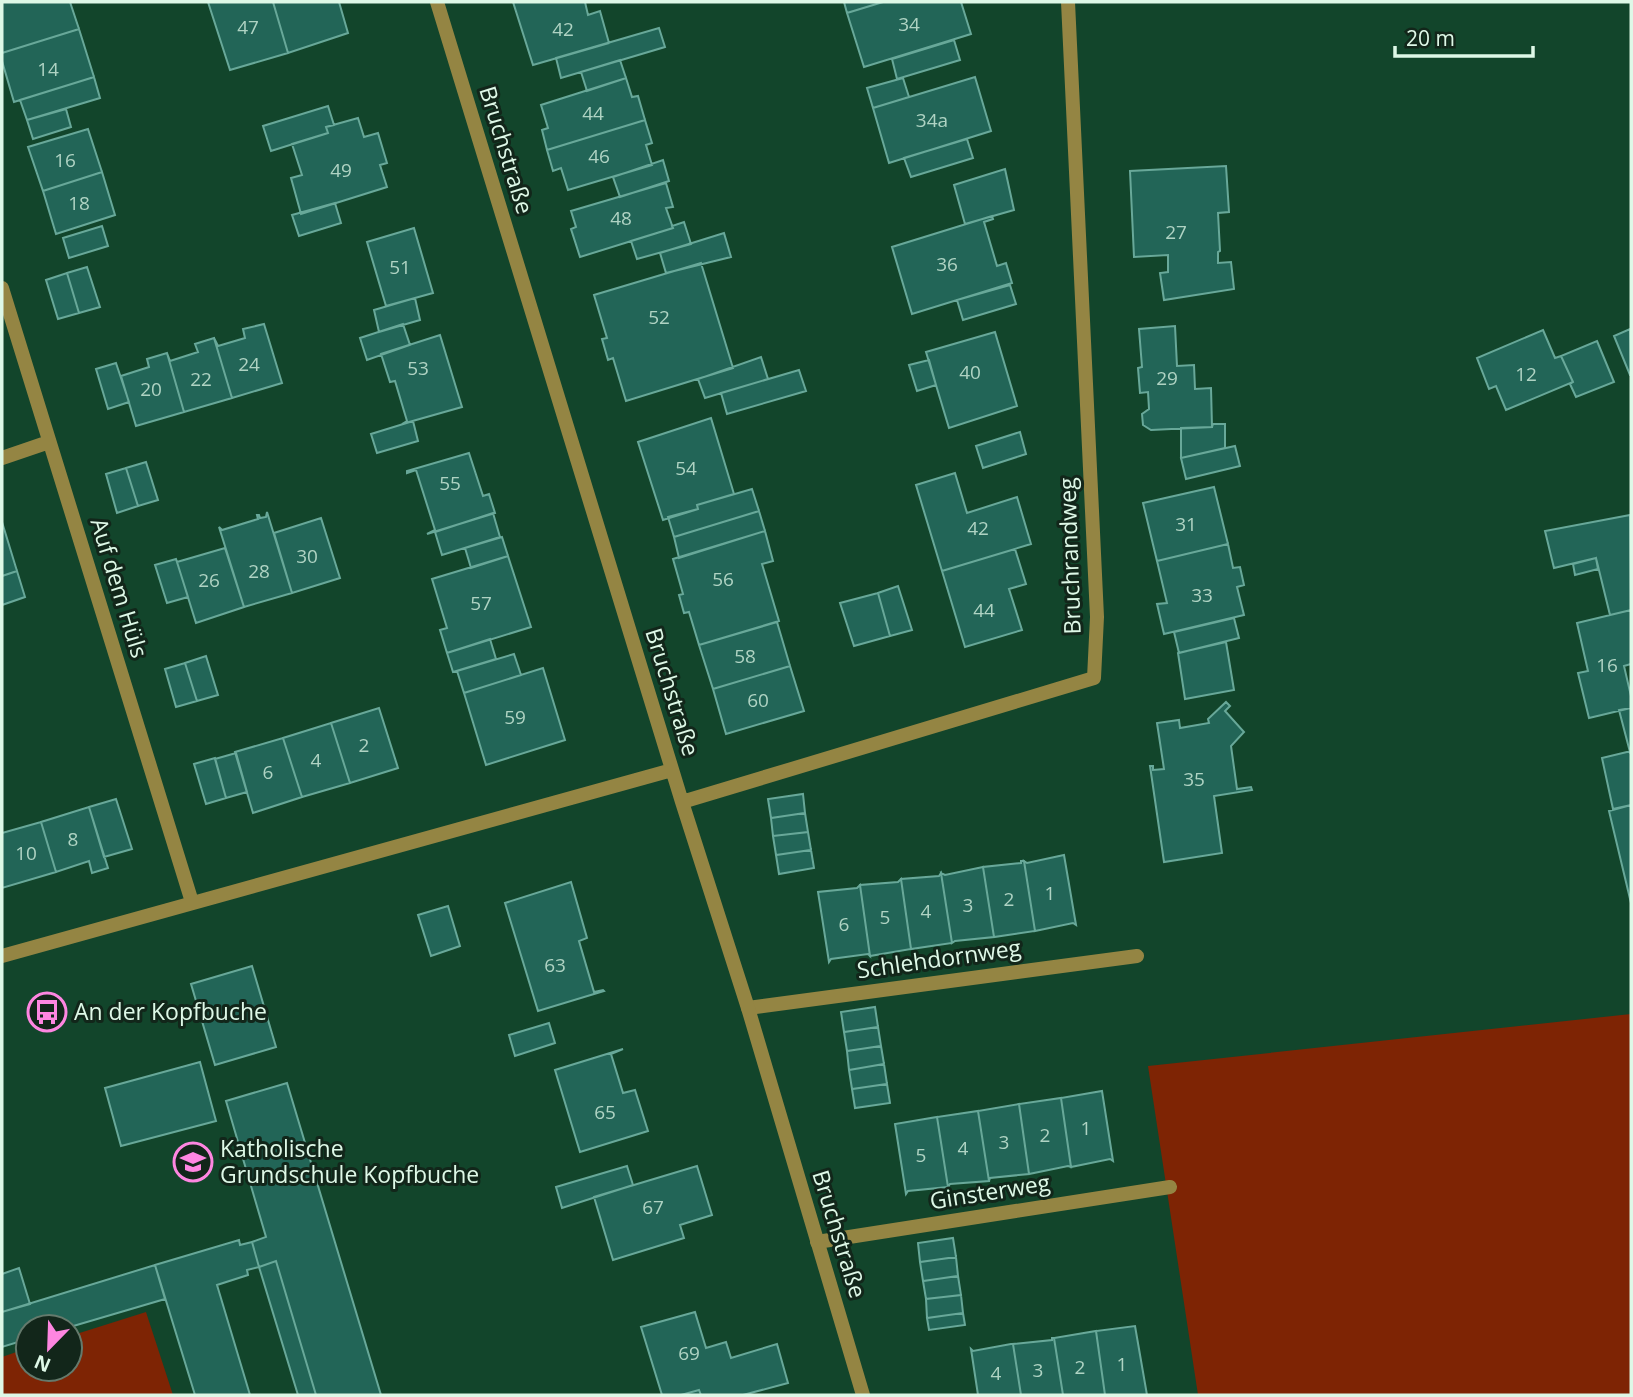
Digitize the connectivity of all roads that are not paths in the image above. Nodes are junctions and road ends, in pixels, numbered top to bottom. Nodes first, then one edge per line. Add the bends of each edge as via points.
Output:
1 (437, 2) edge
2 (1068, 2) edge
3 (2, 288) edge
4 (50, 442) junction
5 (2, 458) edge
6 (672, 770) junction
7 (682, 802) junction
8 (192, 902) junction
9 (2, 956) edge
10 (1137, 956) dead end
11 (748, 1008) junction
12 (1170, 1187) dead end
13 (817, 1242) junction
14 (863, 1395) edge

1 - 6 street, Bruchstraße
2 - 7 street, Bruchrandweg via 1097,617 1094,678
3 - 4 street, Auf dem Hüls
4 - 5 street
4 - 8 street, Auf dem Hüls
6 - 7 street, Bruchstraße
6 - 8 street
7 - 11 street, Bruchstraße
8 - 9 street
10 - 11 street, Schlehdornweg
11 - 13 street, Bruchstraße
12 - 13 street, Ginsterweg
13 - 14 street, Bruchstraße

